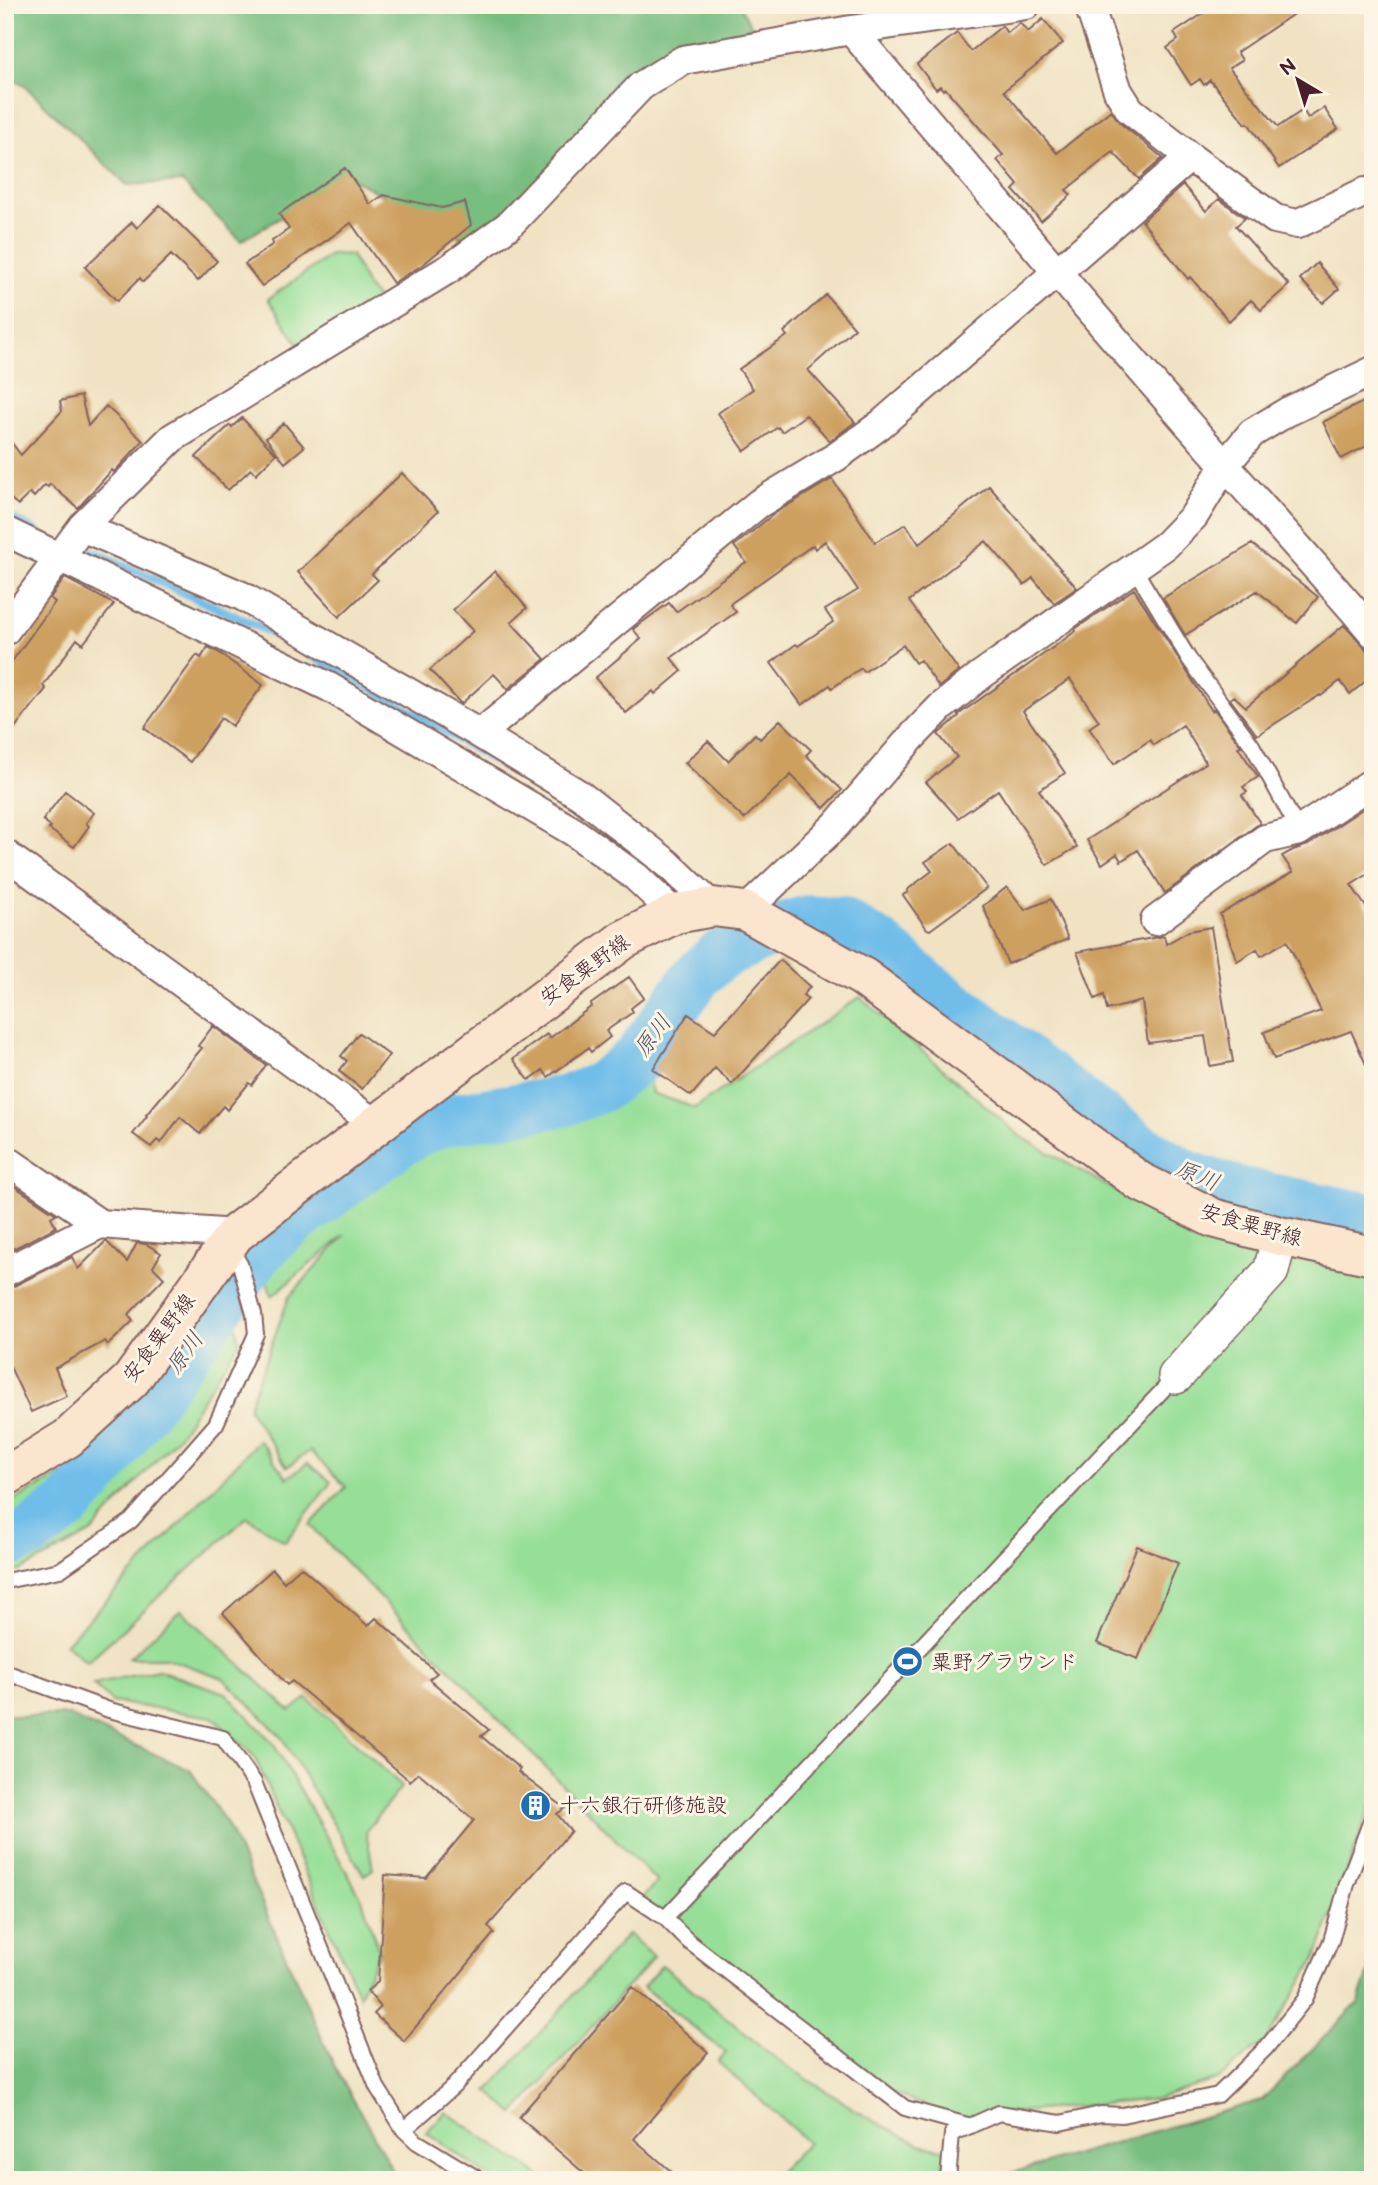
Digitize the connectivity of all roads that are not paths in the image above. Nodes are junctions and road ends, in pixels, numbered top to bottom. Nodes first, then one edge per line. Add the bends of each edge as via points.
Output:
1 (1026, 5) edge
2 (1089, 5) edge
3 (962, 10) edge
4 (851, 30) junction
5 (1190, 157) junction
6 (1373, 196) edge
7 (1057, 273) junction
8 (1373, 371) edge
9 (1225, 465) junction
10 (82, 527) junction
11 (5, 531) edge
12 (60, 557) junction
13 (1134, 568) junction
14 (5, 631) edge
15 (1373, 633) edge
16 (481, 734) junction
17 (1373, 782) edge
18 (1299, 831) junction
19 (5, 854) edge
20 (739, 912) junction
21 (675, 914) junction
22 (1155, 921) dead end
23 (377, 1125) junction
24 (5, 1159) edge
25 (100, 1224) junction
26 (1280, 1236) junction
27 (235, 1248) junction
28 (1373, 1256) edge
29 (5, 1272) edge
30 (1176, 1376) joint
31 (5, 1477) edge
32 (5, 1580) edge
33 (5, 1672) edge
34 (1373, 1815) edge
35 (665, 1918) junction
36 (971, 2126) junction
37 (404, 2130) junction
38 (480, 2180) edge
39 (948, 2180) edge

1 - 3 street
2 - 5 street via 1118,91 1130,110
3 - 4 street
4 - 7 street
4 - 10 street via 683,60 641,86 509,225 450,268 172,438
5 - 6 street via 1275,219 1286,222 1297,224 1365,192
5 - 7 street
7 - 9 street
7 - 16 street via 880,425 758,504
8 - 9 street via 1252,433
9 - 13 street via 1194,516 1166,545
9 - 15 street
10 - 12 street
10 - 16 street via 242,596
11 - 12 street
12 - 14 street
12 - 21 street via 329,687 574,832 636,877
13 - 18 lane via 1189,659 1252,745
13 - 20 street via 942,707 836,825
16 - 20 street via 580,795
17 - 18 street
18 - 22 street via 1265,839
19 - 23 street
20 - 21 main road, 安食粟野線
20 - 26 main road, 安食粟野線 via 863,977 1139,1181 1213,1218
21 - 23 main road, 安食粟野線 via 623,940
23 - 27 main road, 安食粟野線
24 - 25 street
25 - 27 street
25 - 29 street
26 - 28 main road, 安食粟野線
26 - 30 street via 1271,1270
27 - 31 main road, 安食粟野線 via 131,1380 68,1438
27 - 32 lane via 256,1334 216,1424 131,1521 60,1570
30 - 35 lane
33 - 37 lane via 109,1710 223,1738 254,1782 377,2087
34 - 36 lane via 1331,1941 1306,1999 1266,2048 1218,2095 1060,2123 999,2113
35 - 36 lane via 688,1941 905,2108
35 - 37 lane via 626,1892 454,2087
36 - 39 lane via 952,2134
37 - 38 lane

